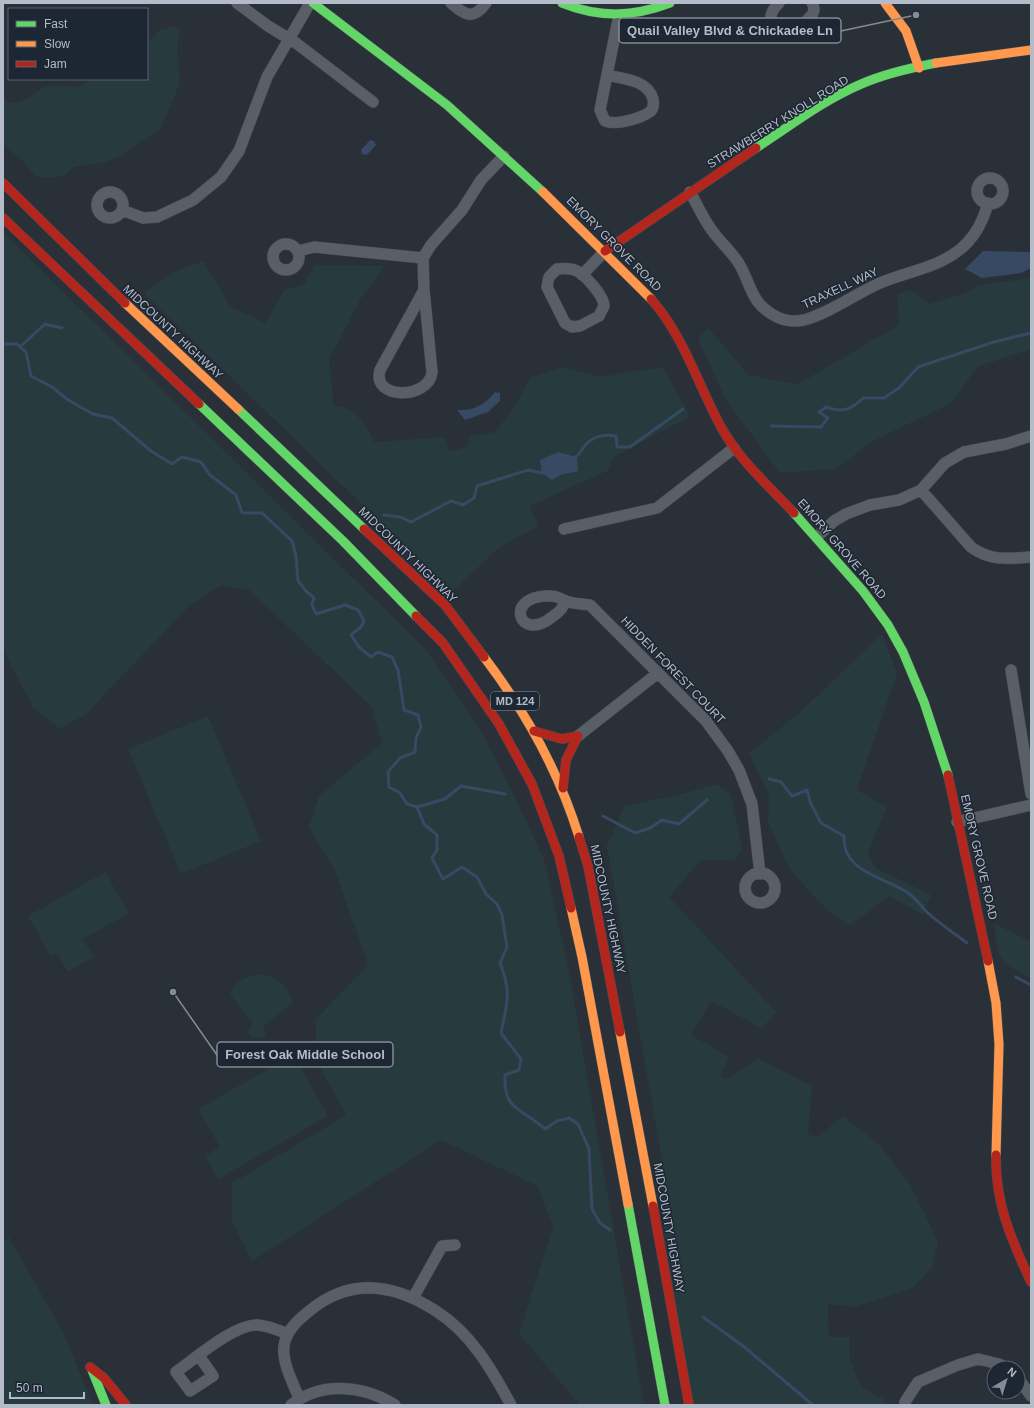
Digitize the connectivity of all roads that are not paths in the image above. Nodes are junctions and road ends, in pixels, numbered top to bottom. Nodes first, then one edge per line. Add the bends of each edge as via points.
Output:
1 (238, 3) edge
2 (310, 3) edge
3 (313, 3) edge
4 (451, 3) edge
5 (486, 3) edge
6 (562, 3) edge
7 (670, 3) edge
8 (779, 3) edge
9 (812, 3) edge
10 (885, 3) edge
11 (619, 15) junction
12 (289, 38) junction
13 (1031, 50) edge
14 (919, 68) junction
15 (608, 75) junction
16 (374, 102) dead end
17 (504, 156) junction
18 (3, 183) edge
19 (690, 192) junction
20 (988, 203) dead end
21 (122, 210) dead end
22 (3, 218) edge
23 (298, 251) dead end
24 (605, 252) junction
25 (423, 258) junction
26 (582, 275) junction
27 (424, 290) junction
28 (1031, 436) edge
29 (734, 448) junction
30 (921, 490) junction
31 (564, 529) dead end
32 (817, 537) junction
33 (1029, 557) dead end
34 (565, 601) dead end
35 (1012, 670) dead end
36 (658, 673) junction
37 (534, 731) junction
38 (578, 736) junction
39 (564, 792) junction
40 (1031, 794) edge
41 (1031, 805) edge
42 (957, 822) junction
43 (760, 874) dead end
44 (455, 1245) dead end
45 (1031, 1282) edge
46 (413, 1298) junction
47 (288, 1334) junction
48 (199, 1356) dead end
49 (986, 1361) edge
50 (295, 1402) edge
51 (905, 1402) dead end
52 (106, 1405) edge
53 (126, 1405) edge
54 (394, 1405) edge
55 (511, 1405) edge
56 (665, 1405) edge
57 (689, 1405) edge

1 - 12 street
2 - 12 street
3 - 17 main road, EMORY GROVE ROAD via 438,97
4 - 5 street via 462,12 471,15 478,12
6 - 11 main road via 585,11
7 - 11 main road via 643,12
8 - 9 street via 772,11 770,21 778,32 787,35 812,15
10 - 14 main road via 906,31
11 - 15 street
12 - 16 street
12 - 21 street via 264,83 239,151 220,177 193,200 157,217 143,218
13 - 14 main road, STRAWBERRY KNOLL ROAD via 976,56
14 - 19 main road, STRAWBERRY KNOLL ROAD via 872,80 841,94
15 - 15 street via 600,110 605,121 617,123 651,111 654,104 648,88
17 - 24 main road, EMORY GROVE ROAD
17 - 25 street via 482,180 462,210
18 - 37 main road, MIDCOUNTY HIGHWAY / MD 124 via 445,605 502,680
19 - 20 street, TRAXELL WAY via 710,229 740,266 756,301 775,316 795,321 811,317 870,288 952,256 975,234
19 - 24 main road, STRAWBERRY KNOLL ROAD via 627,234
22 - 56 main road, MD 124 via 343,541 443,643 499,724 532,784 559,856 582,957
23 - 25 street via 314,247
24 - 26 street
24 - 29 main road, EMORY GROVE ROAD via 645,292 668,322
25 - 27 street
26 - 26 street via 573,270 558,269 551,274 547,284 563,320 572,327 598,317 604,306 601,295
27 - 27 street via 431,378 420,390 394,392 380,383 380,370
28 - 30 street via 964,452 945,463
29 - 31 street via 657,508
29 - 32 main road, EMORY GROVE ROAD
30 - 32 street via 900,500 870,505 846,514
30 - 33 street via 971,547 980,553 999,559
32 - 42 main road, EMORY GROVE ROAD via 863,591 888,625 903,652 924,702 946,767
34 - 36 street, HIDDEN FOREST COURT via 594,608
35 - 40 street
36 - 38 street
36 - 43 street, HIDDEN FOREST COURT via 706,721 728,750 739,770 752,804
37 - 38 main road via 562,739
37 - 39 main road, MIDCOUNTY HIGHWAY / MD 124
38 - 39 main road via 563,764
39 - 57 main road, MIDCOUNTY HIGHWAY / MD 124 via 588,866
41 - 42 street
42 - 45 main road, EMORY GROVE ROAD via 996,1003 1000,1044 996,1170 1003,1213 1013,1248
44 - 46 street via 442,1246
46 - 47 street via 386,1288 365,1287 342,1291 317,1304
46 - 55 street via 437,1312 461,1332 496,1376
47 - 48 street via 258,1325 244,1327
47 - 50 street via 284,1347 285,1359
49 - 51 street via 978,1359 958,1365 918,1382
50 - 54 street via 340,1387 366,1392
52 - 53 main road via 90,1367 104,1378

